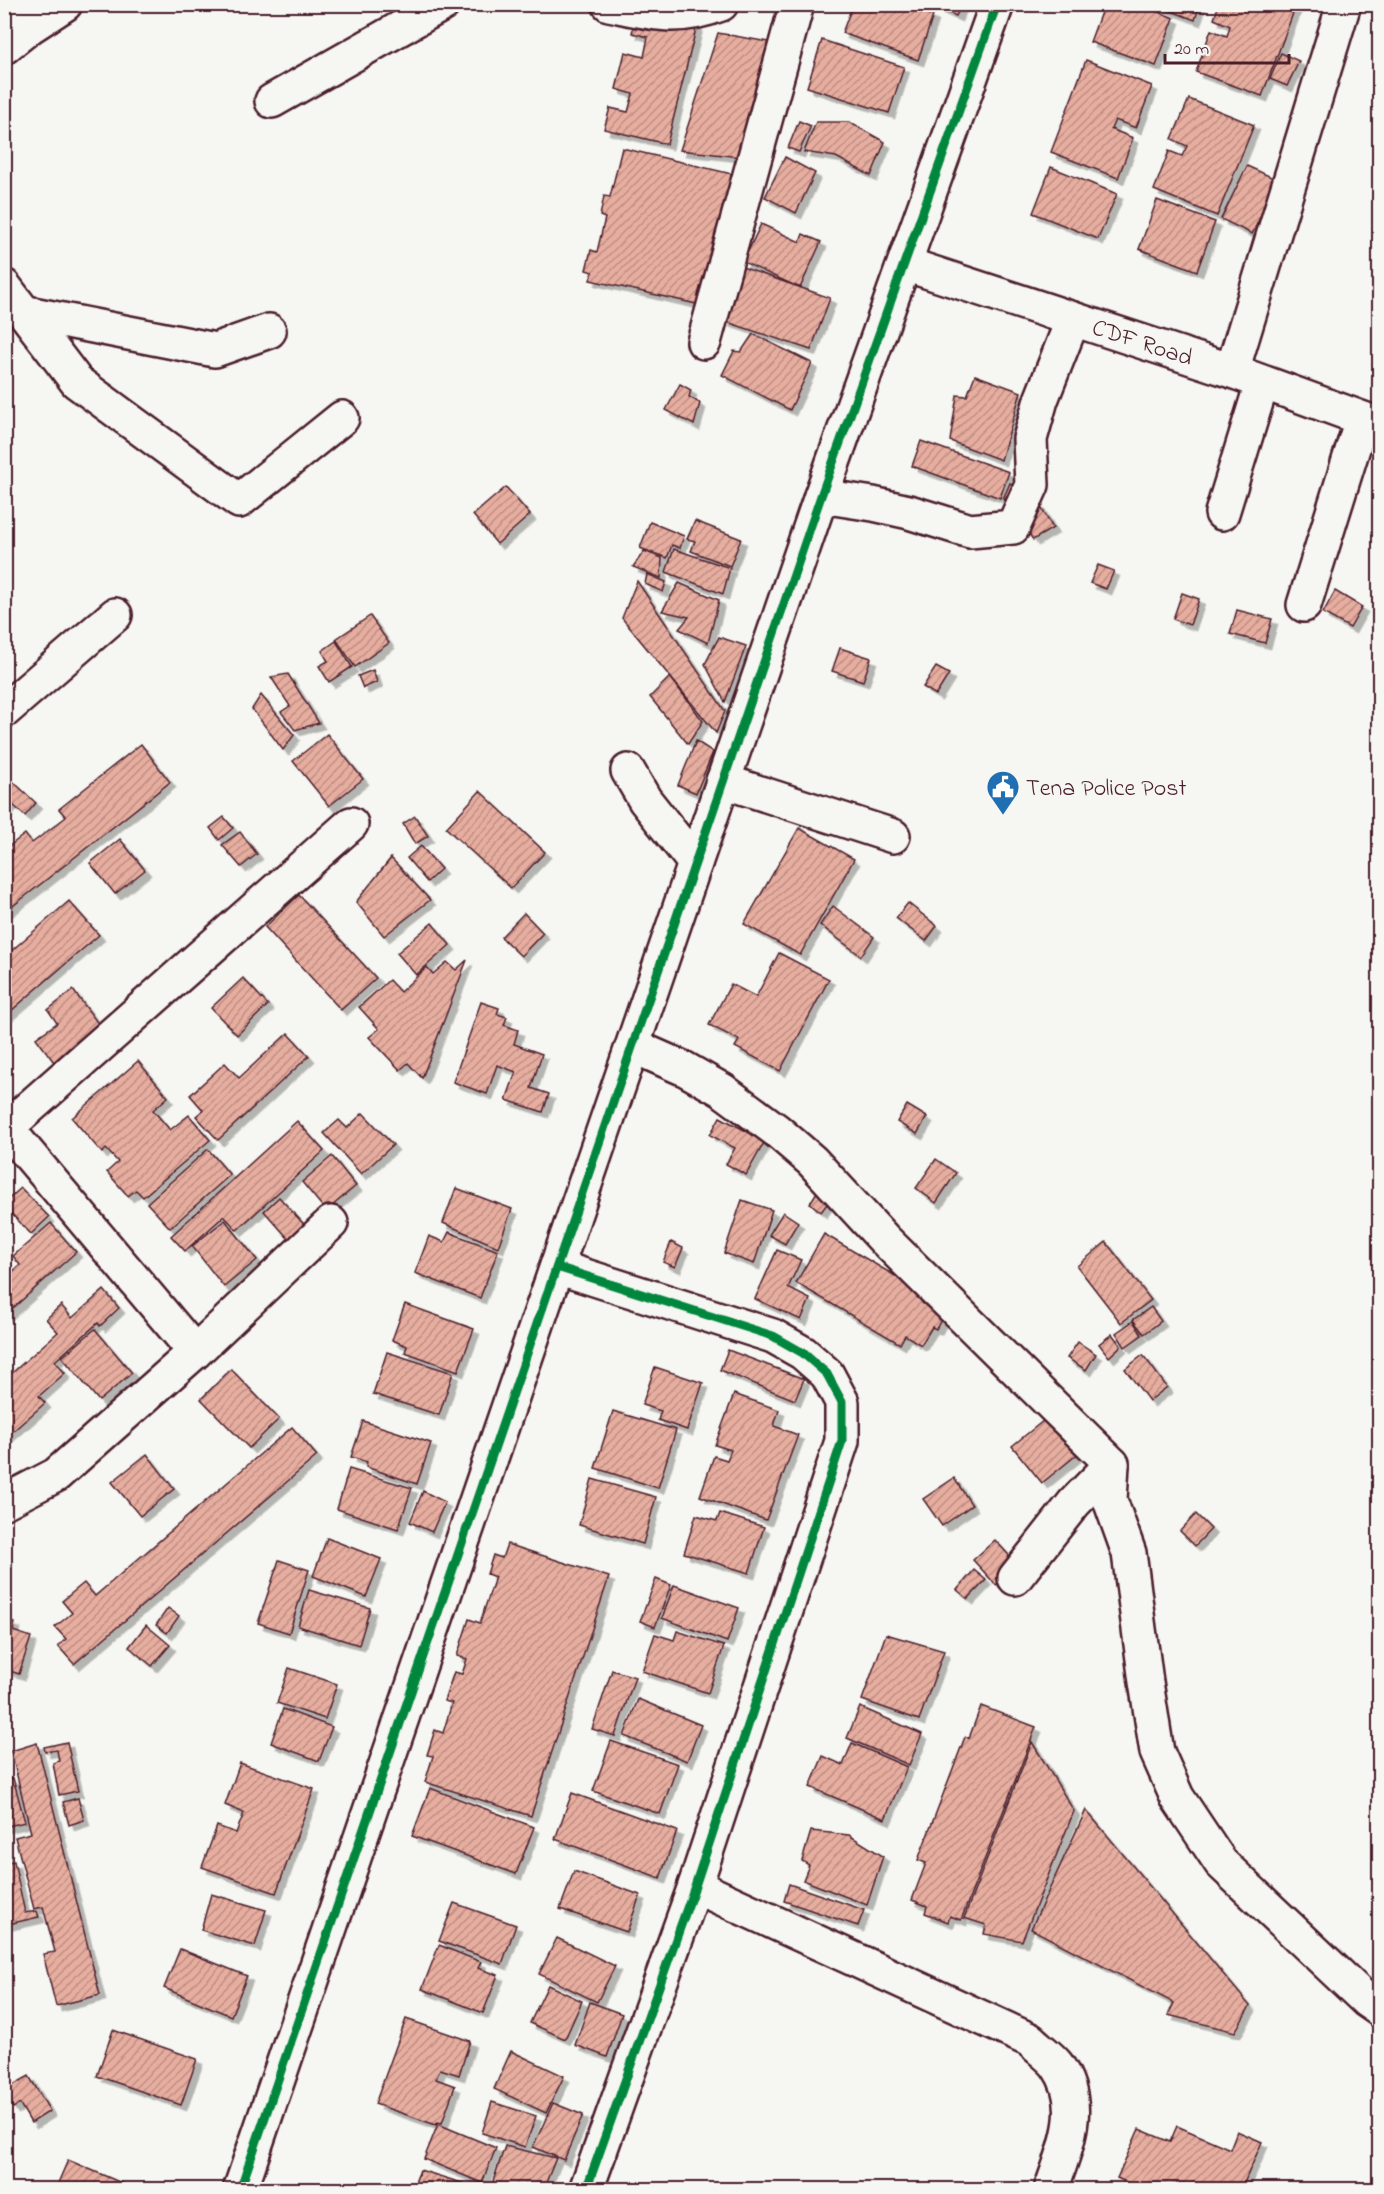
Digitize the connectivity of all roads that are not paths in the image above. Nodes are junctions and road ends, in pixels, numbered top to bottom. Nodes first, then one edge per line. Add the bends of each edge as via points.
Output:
1 (6, 4) edge
2 (65, 4) edge
3 (443, 4) edge
4 (609, 4) edge
5 (721, 4) edge
6 (797, 4) edge
7 (997, 4) edge
8 (1344, 4) edge
9 (16, 38) edge
10 (272, 101) dead end
11 (905, 264) junction
12 (4, 286) edge
13 (27, 313) junction
14 (1073, 319) junction
15 (269, 331) dead end
16 (704, 342) dead end
17 (1232, 371) junction
18 (1262, 383) junction
19 (342, 418) dead end
20 (1371, 422) edge
21 (821, 496) junction
22 (1221, 513) dead end
23 (1304, 605) dead end
24 (116, 615) dead end
25 (4, 711) edge
26 (628, 771) dead end
27 (723, 781) junction
28 (351, 824) dead end
29 (893, 836) dead end
30 (695, 863) junction
31 (633, 1046) junction
32 (6, 1128) edge
33 (330, 1223) dead end
34 (557, 1267) junction
35 (195, 1352) junction
36 (1112, 1464) junction
37 (4, 1502) edge
38 (1015, 1578) dead end
39 (694, 1886) junction
40 (1380, 2010) edge
41 (240, 2190) edge
42 (586, 2190) edge
43 (1051, 2190) edge

1 - 9 street
2 - 9 street
3 - 10 street
4 - 5 street via 668,15 699,12
6 - 16 street
7 - 11 street
8 - 17 street
11 - 14 street, CDF Road
11 - 21 street
12 - 13 street
13 - 15 street via 215,350
13 - 19 street via 77,382 239,501
14 - 17 street, CDF Road
14 - 21 street via 1041,400 1030,439 1032,485 1013,527 970,531 909,512
17 - 18 street, CDF Road
18 - 20 street, CDF Road
18 - 22 street
20 - 23 street
21 - 27 street
24 - 25 street
26 - 30 street via 645,800
27 - 29 street
27 - 30 street
28 - 32 street
30 - 31 street
31 - 34 street
31 - 36 street via 722,1090 812,1161 884,1239
32 - 35 street
33 - 35 street
34 - 39 street via 773,1336 803,1353 827,1374 842,1402 842,1441
34 - 41 street
35 - 37 street via 56,1475
36 - 38 street via 1074,1503
36 - 40 street via 1110,1500 1129,1553 1157,1752 1177,1797 1221,1863
39 - 42 street
39 - 43 street via 1030,2040 1057,2065 1071,2095 1072,2129

